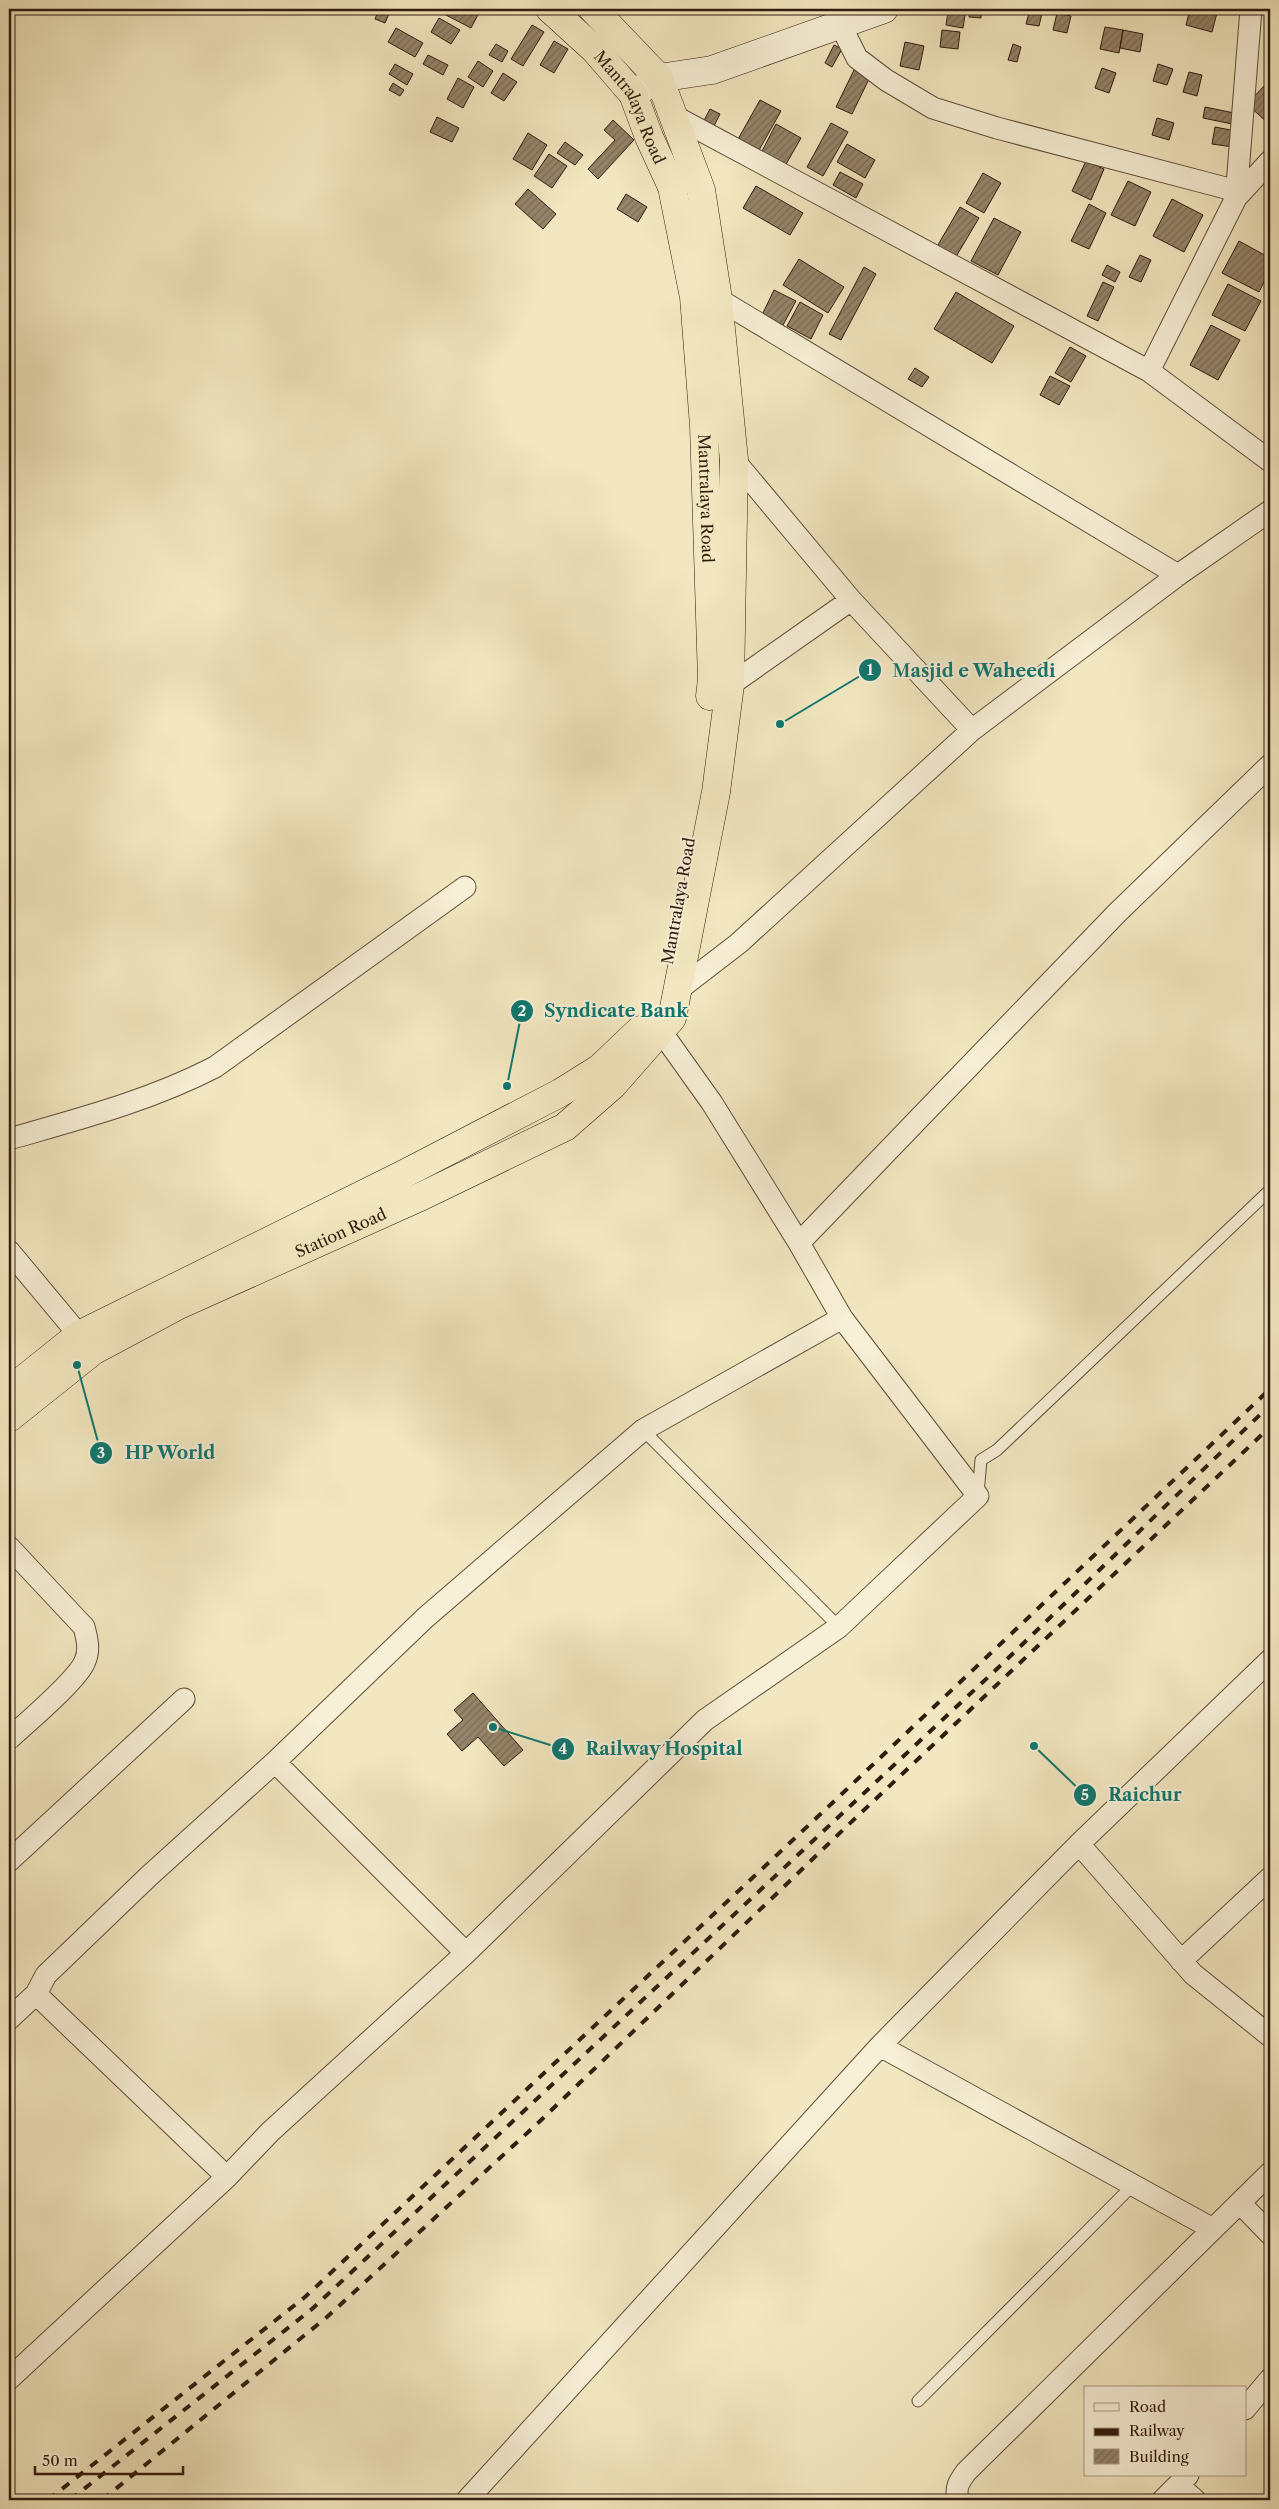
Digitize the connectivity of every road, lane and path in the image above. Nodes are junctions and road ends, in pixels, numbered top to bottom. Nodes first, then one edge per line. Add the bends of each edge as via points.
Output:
1 (550, 9) edge
2 (593, 9) edge
3 (884, 9) edge
4 (1250, 9) edge
5 (840, 24) junction
6 (660, 78) junction
7 (633, 94) junction
8 (674, 116) junction
9 (1270, 161) edge
10 (1237, 194) junction
11 (718, 299) junction
12 (1149, 371) junction
13 (734, 460) junction
14 (1270, 461) edge
15 (1270, 511) edge
16 (1178, 575) junction
17 (852, 600) junction
18 (730, 685) junction
19 (972, 730) junction
20 (1270, 765) edge
21 (465, 887) dead end
22 (678, 990) junction
23 (653, 1027) junction
24 (9, 1139) edge
25 (1270, 1190) edge
26 (799, 1243) junction
27 (9, 1251) edge
28 (842, 1318) junction
29 (79, 1335) junction
30 (9, 1391) edge
31 (9, 1418) edge
32 (643, 1430) junction
33 (978, 1496) junction
34 (9, 1547) edge
35 (839, 1627) junction
36 (1270, 1660) edge
37 (184, 1699) dead end
38 (9, 1739) edge
39 (276, 1762) junction
40 (1079, 1844) junction
41 (9, 1862) edge
42 (1270, 1878) edge
43 (466, 1953) junction
44 (1181, 1961) junction
45 (36, 1994) junction
46 (9, 2019) edge
47 (1270, 2036) edge
48 (880, 2046) junction
49 (1270, 2173) edge
50 (227, 2177) junction
51 (1132, 2186) junction
52 (1240, 2203) junction
53 (1212, 2229) junction
54 (1270, 2234) edge
55 (9, 2378) edge
56 (1267, 2390) edge
57 (918, 2401) dead end
58 (1246, 2408) edge
59 (1184, 2481) edge
60 (467, 2500) edge
61 (958, 2500) edge
62 (1163, 2500) edge
63 (1195, 2500) edge

1 - 7 highway, Mantralaya Road via 595,50
2 - 6 highway, Mantralaya Road
3 - 5 main road
4 - 10 street
5 - 6 main road via 712,70
5 - 10 street via 857,58 933,108
6 - 7 main road
6 - 8 highway, Mantralaya Road
7 - 23 highway, Mantralaya Road via 672,187 694,297 704,426 712,679 697,796
8 - 11 highway, Mantralaya Road via 701,190
8 - 12 street
9 - 10 street
10 - 12 street
11 - 13 highway, Mantralaya Road
11 - 16 street
12 - 14 street
13 - 17 street
13 - 18 highway, Mantralaya Road
15 - 16 street
16 - 19 street
17 - 18 street
17 - 19 street
18 - 22 highway, Mantralaya Road via 716,792
19 - 22 street via 739,944
20 - 26 street via 1117,913
21 - 24 street via 214,1068 135,1102
22 - 23 highway, Mantralaya Road via 672,1018
23 - 26 street via 712,1103
23 - 29 highway, Station Road via 600,1068 560,1093
23 - 31 highway, Station Road via 613,1085 565,1127 420,1197 179,1305 93,1351
25 - 33 lane via 997,1450 981,1460
26 - 28 street
27 - 29 street
28 - 32 street
28 - 33 street
29 - 30 highway, Station Road
32 - 35 lane
32 - 39 street via 425,1618
33 - 35 street
34 - 38 street via 84,1627 88,1644 85,1661 77,1674
35 - 43 street via 705,1720
36 - 40 street
37 - 41 street
39 - 43 street
39 - 45 street via 142,1882 46,1975
40 - 44 street
40 - 48 street
42 - 44 street
43 - 50 street via 270,2132
44 - 47 street
45 - 46 street
45 - 50 street
48 - 51 street
48 - 60 street
49 - 52 street
50 - 55 street
51 - 53 street
51 - 57 lane
52 - 53 street
52 - 54 street
53 - 61 street via 966,2472 956,2491
56 - 58 street
59 - 62 street
59 - 63 street

